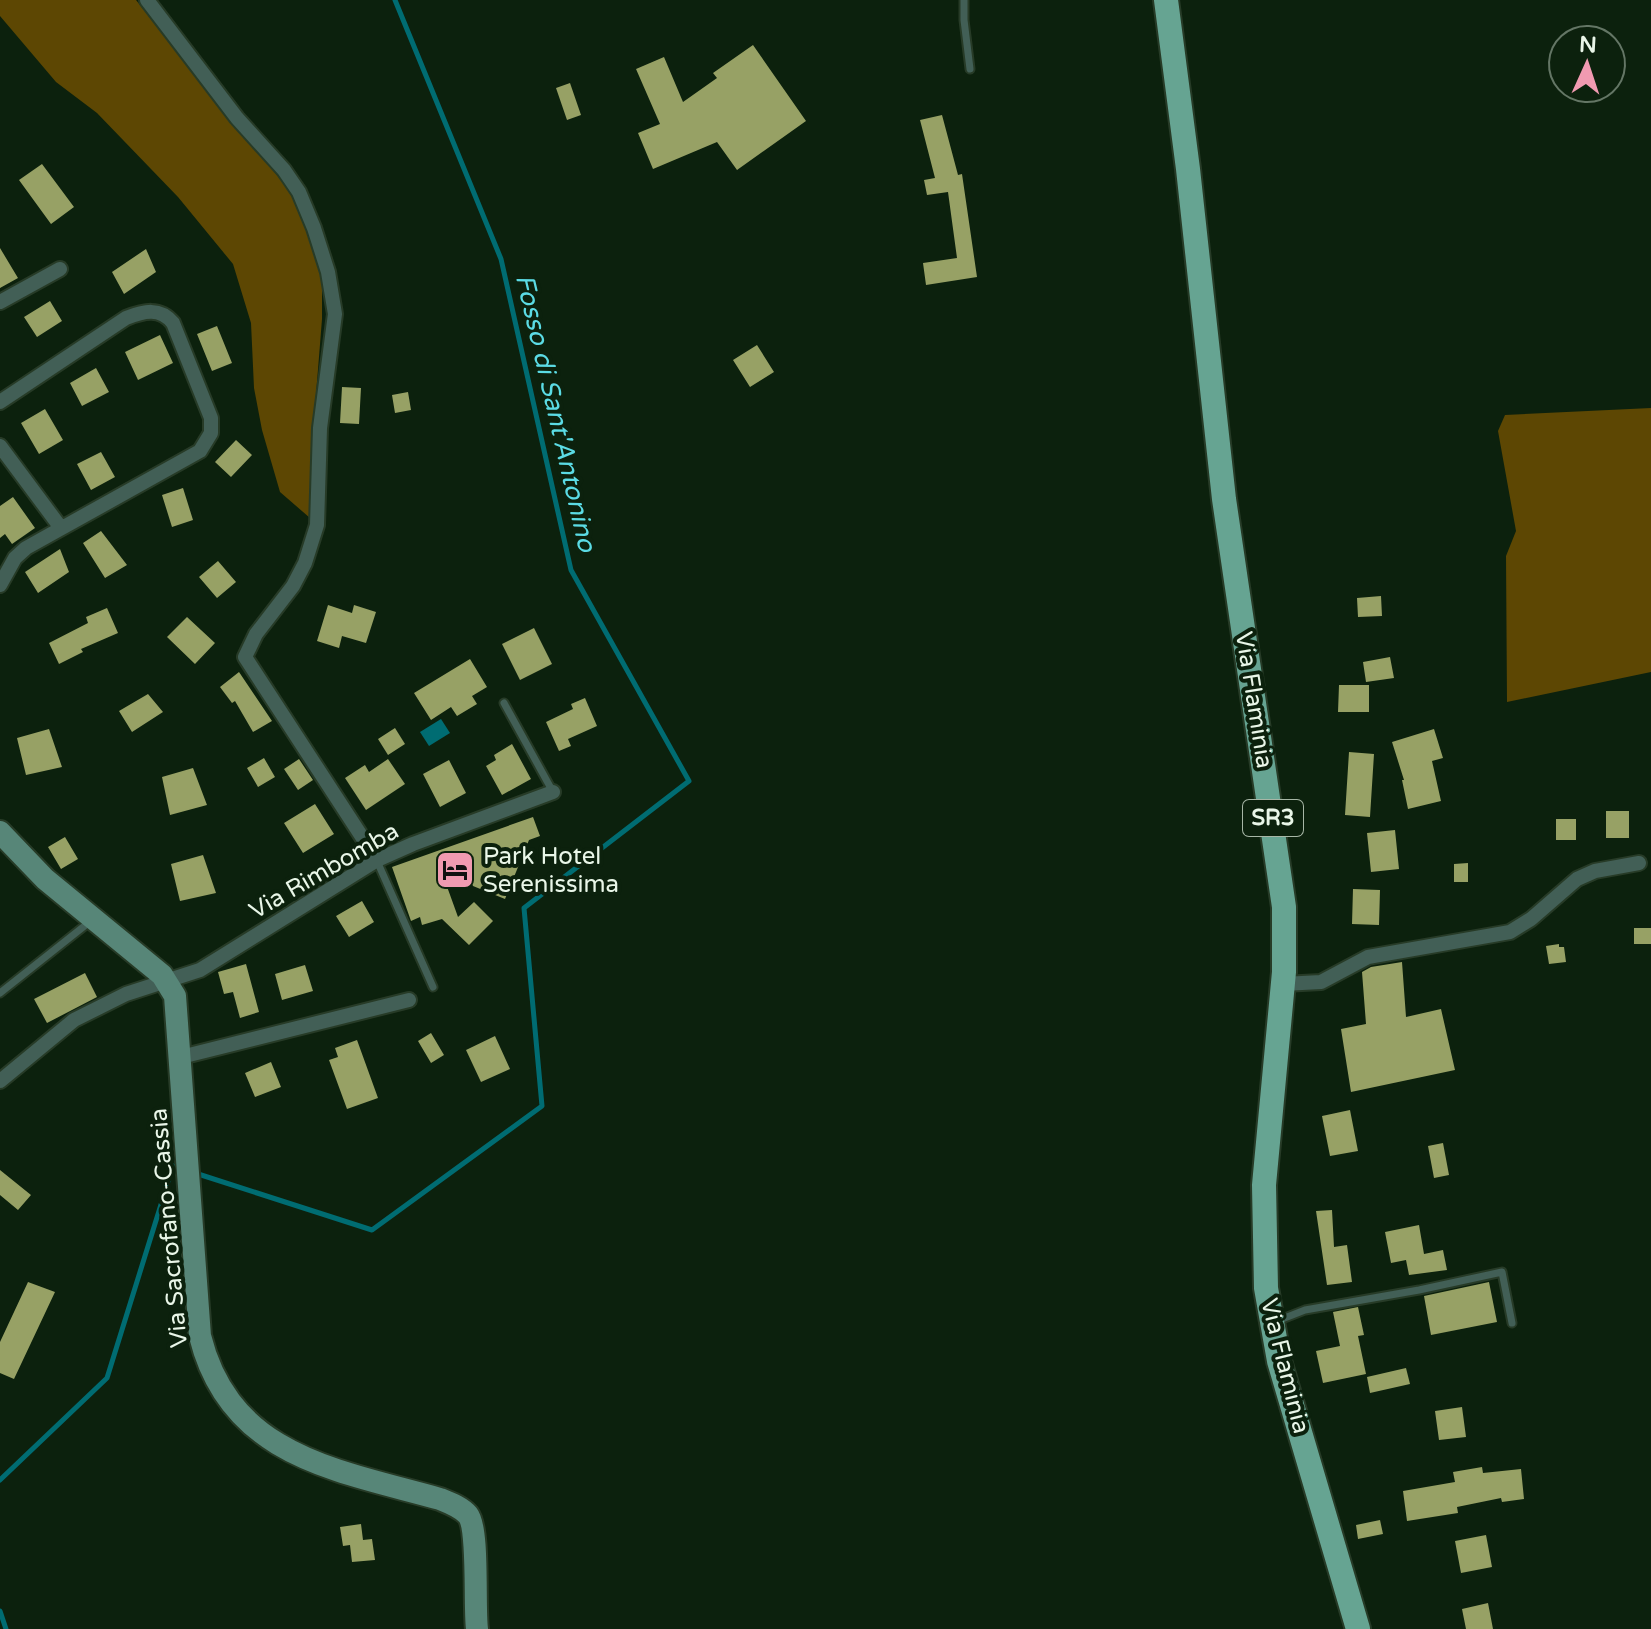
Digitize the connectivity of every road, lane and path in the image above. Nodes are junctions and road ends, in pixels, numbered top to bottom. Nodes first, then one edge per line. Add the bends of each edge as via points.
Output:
1 (147, 0) edge
2 (964, 0) edge
3 (1166, 0) edge
4 (970, 69) dead end
5 (60, 269) dead end
6 (0, 302) edge
7 (0, 402) edge
8 (0, 446) edge
9 (61, 528) junction
10 (0, 585) edge
11 (504, 703) dead end
12 (553, 792) joint
13 (0, 832) edge
14 (377, 860) junction
15 (1639, 863) dead end
16 (94, 919) junction
17 (167, 981) junction
18 (1283, 984) junction
19 (433, 987) dead end
20 (0, 993) edge
21 (409, 1000) dead end
22 (181, 1057) junction
23 (0, 1081) edge
24 (1512, 1323) dead end
25 (1271, 1324) junction
26 (477, 1629) edge
27 (1358, 1629) edge

1 - 14 street via 292,181 328,272 335,314 320,428 317,525 293,586 245,657
2 - 4 lane
3 - 18 main road, Via Flaminia / SR3 via 1224,499 1283,889
5 - 6 street
7 - 9 street via 126,318 157,311 173,323 211,418 207,442 200,451
8 - 9 street
9 - 10 street via 15,558
11 - 12 lane
12 - 14 street, Via Rimbomba
13 - 16 street
14 - 17 street, Via Rimbomba via 200,970
14 - 19 lane
15 - 18 street via 1577,879 1510,932 1368,957 1321,982
16 - 17 street
16 - 20 lane
17 - 22 street, Via Sacrofano-Cassia via 175,996
17 - 23 street, Via Rimbomba via 74,1020
18 - 25 main road, Via Flaminia / SR3 via 1263,1201
21 - 22 street
22 - 26 street, Via Sacrofano-Cassia via 200,1336 209,1369 229,1403 265,1435 303,1457 440,1499 468,1515
24 - 25 lane via 1502,1272 1305,1310
25 - 27 main road, Via Flaminia / SR3

